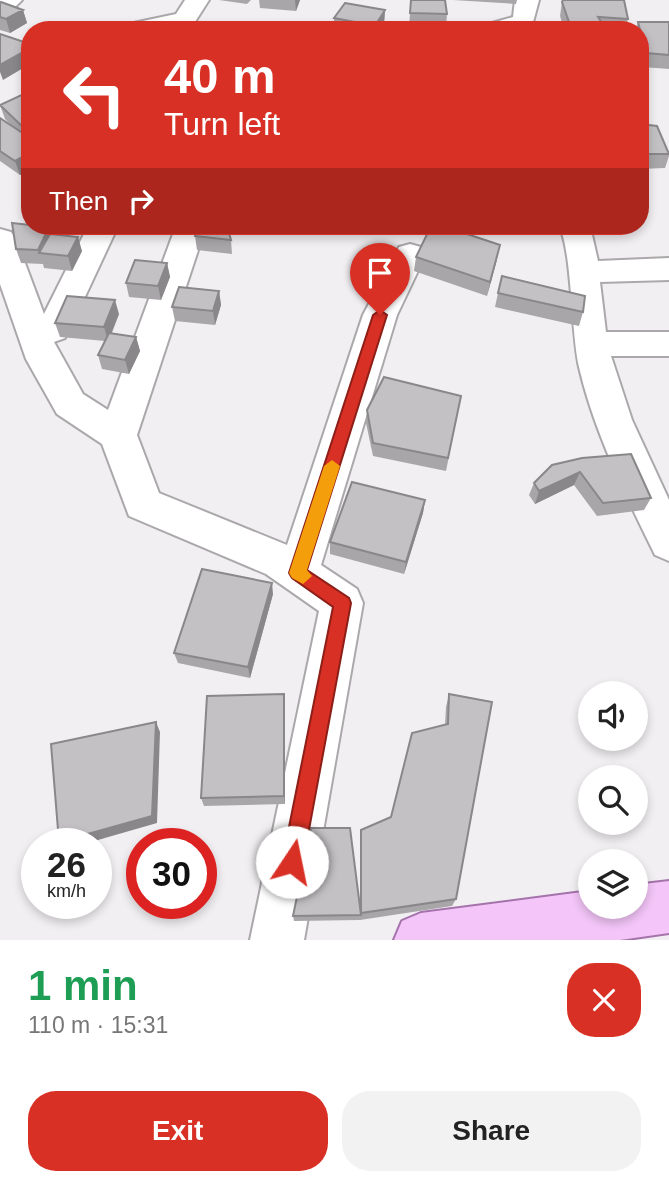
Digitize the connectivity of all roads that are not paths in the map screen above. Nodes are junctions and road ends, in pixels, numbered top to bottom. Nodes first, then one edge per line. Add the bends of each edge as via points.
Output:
1 (10, 0) edge
2 (197, 0) edge
3 (527, 0) edge
4 (0, 9) edge
5 (180, 21) edge
6 (524, 21) edge
7 (99, 235) edge
8 (188, 235) edge
9 (579, 235) edge
10 (0, 239) edge
11 (410, 254) dead end
12 (669, 269) edge
13 (584, 272) junction
14 (33, 337) junction
15 (591, 344) junction
16 (669, 344) edge
17 (118, 435) junction
18 (669, 543) edge
19 (298, 573) junction
20 (669, 907) edge
21 (277, 940) edge
22 (421, 940) edge

1 - 4 street
2 - 5 street via 185,20
3 - 6 street
7 - 14 street via 53,329
8 - 17 street
9 - 13 street
10 - 14 street
11 - 19 street via 380,315
12 - 13 street
13 - 15 street
14 - 17 street via 69,404
15 - 16 street
15 - 18 street via 607,401
17 - 19 street via 143,504 281,561
19 - 21 street via 342,603
20 - 22 main road

